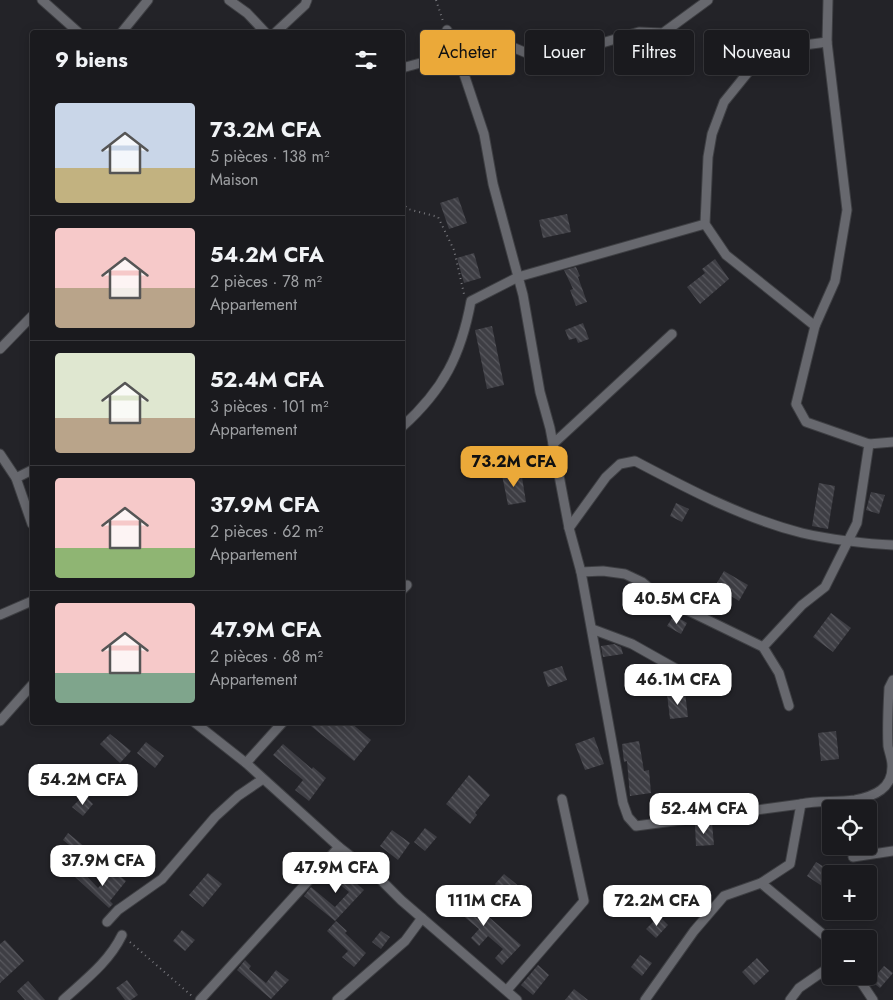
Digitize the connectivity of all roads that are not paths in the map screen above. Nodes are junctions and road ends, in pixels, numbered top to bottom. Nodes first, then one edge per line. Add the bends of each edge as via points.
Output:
1 (42, 0) edge
2 (148, 0) edge
3 (229, 0) edge
4 (306, 0) edge
5 (708, 0) edge
6 (828, 0) edge
7 (76, 30) edge
8 (124, 30) edge
9 (263, 30) edge
10 (278, 30) edge
11 (828, 42) junction
12 (515, 48) edge
13 (420, 63) edge
14 (405, 67) edge
15 (464, 75) edge
16 (705, 224) junction
17 (518, 277) junction
18 (30, 318) edge
19 (815, 326) junction
20 (672, 334) dead end
21 (0, 349) edge
22 (405, 424) edge
23 (893, 442) edge
24 (553, 444) junction
25 (869, 444) junction
26 (0, 454) edge
27 (30, 471) edge
28 (16, 478) junction
29 (30, 518) edge
30 (568, 528) junction
31 (850, 539) junction
32 (893, 546) edge
33 (581, 572) junction
34 (30, 602) edge
35 (0, 615) edge
36 (592, 630) junction
37 (763, 647) junction
38 (680, 671) dead end
39 (891, 685) edge
40 (30, 687) edge
41 (788, 706) dead end
42 (0, 721) edge
43 (198, 725) edge
44 (280, 725) edge
45 (246, 763) junction
46 (263, 779) junction
47 (891, 785) edge
48 (562, 799) dead end
49 (801, 804) junction
50 (339, 847) junction
51 (893, 851) edge
52 (853, 857) dead end
53 (761, 883) junction
54 (422, 918) junction
55 (107, 922) dead end
56 (822, 934) edge
57 (122, 935) road end
58 (822, 972) edge
59 (863, 985) edge
60 (507, 990) junction
61 (63, 1000) edge
62 (200, 1000) edge
63 (337, 1000) edge
64 (517, 1000) edge
65 (645, 1000) edge
66 (790, 1000) edge
67 (873, 1000) edge

1 - 7 street
2 - 8 street
3 - 9 street
4 - 10 street via 305,5
5 - 12 street via 663,33 639,32 602,43 573,44 529,54
6 - 11 street
11 - 16 street via 766,50 724,102 712,134 708,157
11 - 19 street via 847,210 835,281
13 - 14 street
15 - 17 street via 484,134 493,184
16 - 17 street
16 - 19 street via 726,255
17 - 22 street via 471,301 464,337 442,383
17 - 24 street
18 - 21 street
19 - 25 street via 796,404 806,422
20 - 24 street
23 - 25 street
24 - 30 street
25 - 31 street via 858,523
26 - 28 street
27 - 28 street
28 - 29 street
30 - 31 street via 606,476 620,464 635,461 689,490 752,516 803,533
30 - 33 street
31 - 32 street
31 - 37 street via 825,587 802,605
33 - 36 street
33 - 37 street via 625,574 642,582 660,597
34 - 35 street
36 - 38 street via 632,644
36 - 49 street via 622,803 636,826
37 - 41 street via 779,673
39 - 47 street via 888,746 893,766
40 - 42 street
43 - 45 street
44 - 45 street
45 - 46 street
46 - 50 street
46 - 55 street via 216,817 162,879 118,910
47 - 49 street via 875,795 853,800 818,800
48 - 60 street via 584,901
49 - 53 street via 790,864
50 - 54 street
50 - 62 street
51 - 52 street
53 - 56 street
53 - 65 street via 724,896 694,931
54 - 60 street
54 - 63 street via 405,941
57 - 61 street via 115,950 98,969
58 - 66 street via 799,988
59 - 67 street
60 - 64 street

